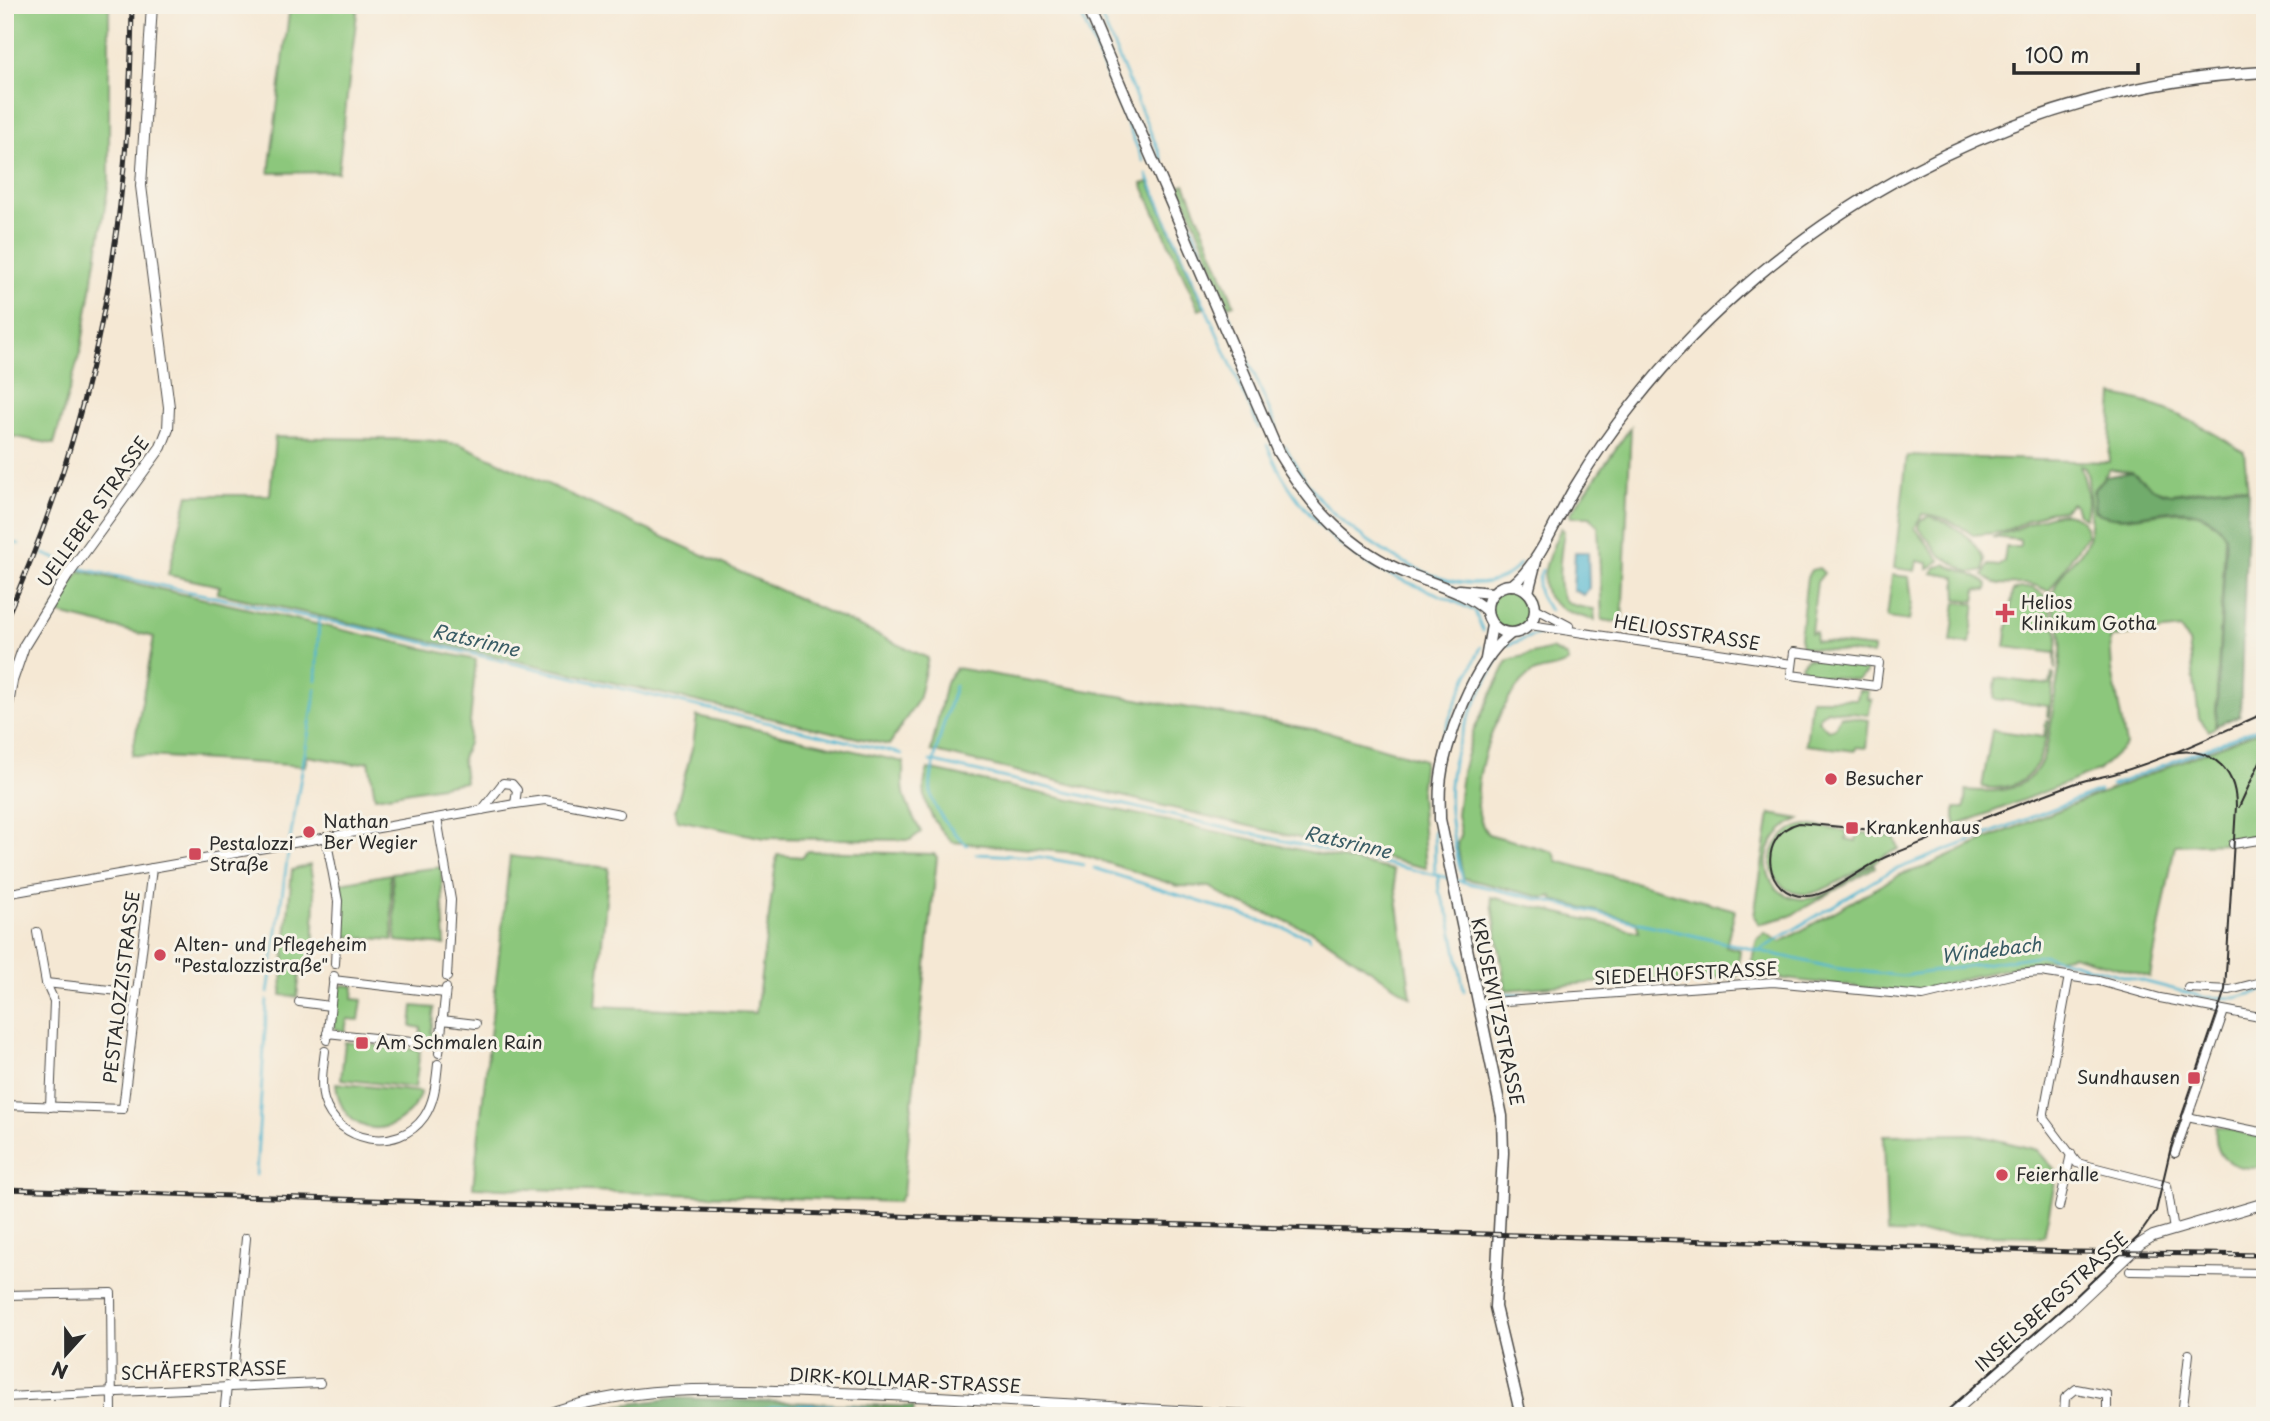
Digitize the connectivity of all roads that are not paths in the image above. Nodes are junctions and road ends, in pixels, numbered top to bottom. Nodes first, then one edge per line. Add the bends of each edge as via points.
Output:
1 (152, 5) edge
2 (1086, 5) edge
3 (2265, 72) edge
4 (1539, 552) junction
5 (1512, 585) junction
6 (1446, 588) junction
7 (1528, 592) junction
8 (1492, 593) junction
9 (1535, 608) junction
10 (1487, 611) junction
11 (1492, 625) junction
12 (1530, 625) junction
13 (1578, 631) junction
14 (1510, 634) junction
15 (1792, 664) junction
16 (1484, 665) junction
17 (5, 723) edge
18 (515, 804) junction
19 (482, 810) junction
20 (620, 814) dead end
21 (437, 818) junction
22 (326, 837) junction
23 (2265, 839) edge
24 (2233, 844) dead end
25 (152, 868) junction
26 (5, 894) edge
27 (37, 932) dead end
28 (335, 964) dead end
29 (2069, 976) junction
30 (447, 977) dead end
31 (2265, 981) edge
32 (47, 984) junction
33 (2188, 988) dead end
34 (137, 993) junction
35 (299, 1002) dead end
36 (1478, 1003) junction
37 (330, 1006) junction
38 (2224, 1011) junction
39 (2265, 1018) edge
40 (442, 1020) junction
41 (476, 1024) dead end
42 (325, 1051) dead end
43 (438, 1064) dead end
44 (5, 1105) edge
45 (50, 1107) junction
46 (2187, 1117) junction
47 (2265, 1133) edge
48 (2175, 1153) dead end
49 (2071, 1154) junction
50 (2265, 1203) edge
51 (2059, 1207) dead end
52 (2174, 1230) junction
53 (246, 1238) dead end
54 (2130, 1271) dead end
55 (2265, 1273) edge
56 (5, 1295) edge
57 (2189, 1354) dead end
58 (320, 1383) dead end
59 (230, 1386) junction
60 (111, 1390) junction
61 (5, 1397) edge
62 (112, 1416) edge
63 (223, 1416) edge
64 (542, 1416) edge
65 (1269, 1416) edge
66 (1521, 1416) edge
67 (1949, 1416) edge
68 (2064, 1416) edge
69 (2108, 1416) edge
70 (2182, 1416) edge

1 - 17 street, UELLEBER STRASSE via 141,186 168,429 153,459 76,563 19,657
2 - 6 main road via 1291,474 1317,510 1351,542 1388,565
3 - 4 main road via 2175,82 2032,119 1934,160 1839,215 1765,268 1670,358 1603,443
4 - 5 main road
4 - 7 main road
5 - 7 main road
5 - 8 main road
6 - 8 main road
6 - 10 main road
7 - 9 main road
8 - 10 main road
9 - 12 main road
9 - 13 street
10 - 11 main road
11 - 14 main road
11 - 16 main road
12 - 13 street
12 - 14 main road
13 - 15 street, HELIOSSTRASSE
14 - 16 main road
15 - 15 street via 1794,652 1879,663 1876,686 1791,675
16 - 36 main road, KRUSEWITZSTRASSE via 1453,729 1440,785 1440,819
18 - 19 street
18 - 19 street via 517,790 503,783
18 - 20 street via 545,800
19 - 21 street
21 - 22 street
21 - 30 street via 451,901
22 - 25 street
22 - 28 street via 339,919
23 - 24 street
25 - 26 street
25 - 34 street, PESTALOZZISTRASSE
27 - 32 street
29 - 36 street, SIEDELHOFSTRASSE via 2015,974 1923,996 1773,982
29 - 38 street, SIEDELHOFSTRASSE
29 - 49 street via 2043,1118
31 - 33 street via 2230,990
32 - 34 street
32 - 45 street via 54,1001
34 - 45 street, PESTALOZZISTRASSE via 123,1109
35 - 37 street
36 - 66 main road, KRUSEWITZSTRASSE via 1503,1133 1495,1307
37 - 40 street via 334,978 445,990
37 - 40 street via 327,1036 439,1049
38 - 39 street, SIEDELHOFSTRASSE
38 - 46 street
40 - 41 street
42 - 43 street via 322,1087 331,1114 353,1134 372,1140 401,1135 423,1119 432,1101
44 - 45 street
46 - 47 street
46 - 48 street
49 - 51 street
49 - 52 street via 2077,1163 2167,1186
50 - 52 street, INSELSBERGSTRASSE
52 - 67 street, INSELSBERGSTRASSE via 2153,1236 2128,1253 2082,1300
53 - 59 street
54 - 55 street
56 - 60 street via 111,1293
57 - 70 street
58 - 59 street, SCHÄFERSTRASSE
59 - 60 street, SCHÄFERSTRASSE
59 - 63 street
60 - 61 street, SCHÄFERSTRASSE
60 - 62 street
64 - 65 street, DIRK-KOLLMAR-STRASSE via 609,1396 683,1390 923,1395
68 - 69 street via 2065,1398 2076,1389 2107,1395

